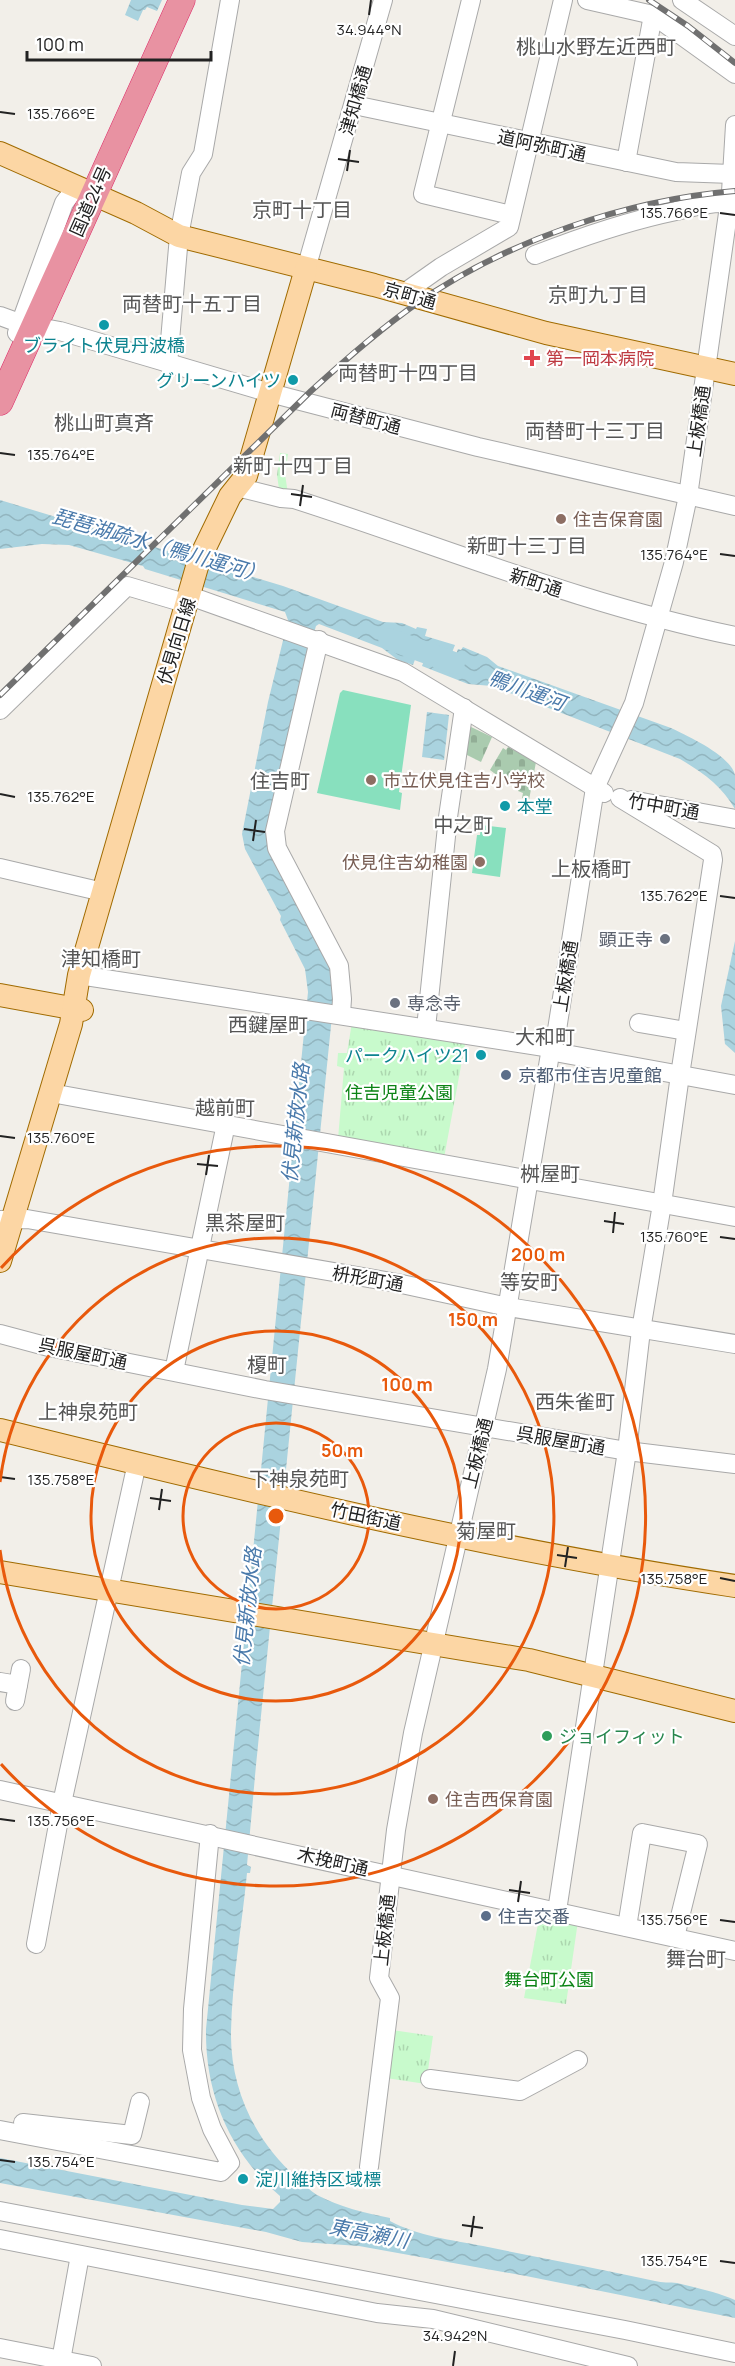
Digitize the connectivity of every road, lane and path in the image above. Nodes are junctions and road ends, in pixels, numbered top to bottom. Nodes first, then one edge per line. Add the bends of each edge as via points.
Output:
1 (182, 0) edge
2 (230, 0) edge
3 (383, 0) edge
4 (471, 0) edge
5 (563, 0) edge
6 (587, 0) edge
7 (682, 0) edge
8 (653, 15) junction
9 (735, 36) edge
10 (735, 74) edge
11 (354, 105) junction
12 (441, 123) junction
13 (735, 125) edge
14 (531, 142) junction
15 (0, 153) edge
16 (626, 162) junction
17 (732, 174) junction
18 (85, 190) junction
19 (732, 204) edge
20 (511, 215) junction
21 (179, 236) junction
22 (535, 255) dead end
23 (306, 269) junction
24 (404, 293) junction
25 (0, 316) edge
26 (28, 324) junction
27 (168, 364) junction
28 (705, 368) junction
29 (0, 373) edge
30 (735, 374) edge
31 (270, 393) junction
32 (0, 402) edge
33 (237, 487) junction
34 (688, 496) junction
35 (735, 506) edge
36 (190, 596) junction
37 (659, 620) junction
38 (735, 636) edge
39 (317, 640) junction
40 (464, 708) junction
41 (0, 710) edge
42 (595, 788) junction
43 (620, 798) junction
44 (735, 819) edge
45 (0, 868) edge
46 (103, 892) junction
47 (85, 976) junction
48 (0, 994) edge
49 (75, 1014) junction
50 (339, 1014) junction
51 (639, 1023) dead end
52 (426, 1028) junction
53 (686, 1031) junction
54 (551, 1048) junction
55 (680, 1075) junction
56 (735, 1085) edge
57 (51, 1093) junction
58 (226, 1124) junction
59 (530, 1180) junction
60 (662, 1204) junction
61 (735, 1217) edge
62 (6, 1220) edge
63 (201, 1249) junction
64 (0, 1261) edge
65 (508, 1307) junction
66 (641, 1330) junction
67 (0, 1334) edge
68 (735, 1344) edge
69 (174, 1371) junction
70 (483, 1427) junction
71 (0, 1430) edge
72 (627, 1451) junction
73 (137, 1463) junction
74 (735, 1464) edge
75 (457, 1536) junction
76 (609, 1566) junction
77 (0, 1572) edge
78 (735, 1586) edge
79 (110, 1591) junction
80 (433, 1643) junction
81 (593, 1675) junction
82 (0, 1682) edge
83 (18, 1685) dead end
84 (735, 1711) edge
85 (0, 1790) edge
86 (62, 1803) junction
87 (212, 1835) junction
88 (390, 1874) junction
89 (556, 1911) junction
90 (627, 1927) junction
91 (675, 1937) junction
92 (36, 1944) dead end
93 (735, 1951) edge
94 (578, 2060) dead end
95 (430, 2079) dead end
96 (140, 2102) dead end
97 (0, 2121) edge
98 (0, 2130) edge
99 (369, 2167) dead end
100 (0, 2211) edge
101 (0, 2239) edge
102 (80, 2255) junction
103 (0, 2348) edge
104 (735, 2353) edge
105 (61, 2363) edge
106 (606, 2364) edge
107 (92, 2366) edge
108 (628, 2366) edge

1 - 18 highway, 国道24号
2 - 21 street via 203,154 191,173
3 - 11 street, 津知橋通
4 - 12 street
5 - 14 street
6 - 8 street
7 - 9 street
8 - 10 street
8 - 16 street
11 - 12 street, 道阿弥町通
11 - 23 street, 津知橋通
12 - 14 street, 道阿弥町通
12 - 20 street via 423,194
13 - 17 street, 上板橋通
14 - 16 street, 道阿弥町通
14 - 20 street
15 - 18 main road, 京町通
16 - 17 street, 道阿弥町通 via 676,172
17 - 19 street, 上板橋通
18 - 21 main road, 京町通
18 - 26 highway, 国道24号
19 - 22 street via 712,203 648,217
19 - 28 street, 上板橋通
20 - 24 street via 509,227
21 - 23 main road, 京町通
21 - 27 street
23 - 24 main road, 京町通
23 - 31 main road, 伏見向日線
24 - 28 main road, 京町通 via 546,333
25 - 26 street, 両替町通
26 - 27 street, 両替町通
26 - 29 street
26 - 32 highway, 国道24号
27 - 31 street, 両替町通
28 - 30 main road, 京町通
28 - 34 street, 上板橋通
31 - 33 main road, 伏見向日線 via 246,476
31 - 34 street, 両替町通
33 - 36 main road, 伏見向日線 via 199,560
33 - 37 street, 新町通 via 305,502 497,570
34 - 35 street, 両替町通
34 - 37 street, 上板橋通
36 - 39 street, 竹中町通
36 - 41 street, 竹中町通 via 127,586
36 - 46 main road, 伏見向日線
37 - 38 street, 新町通
37 - 42 street, 上板橋通 via 630,710
39 - 40 street, 竹中町通 via 403,672
39 - 50 street via 275,831 277,848 339,966
40 - 42 street, 竹中町通
40 - 52 street via 448,817
42 - 43 street, 竹中町通
42 - 54 street, 上板橋通
43 - 44 street, 竹中町通
43 - 53 street via 712,854
45 - 46 street
46 - 47 main road, 伏見向日線
47 - 49 main road, 伏見向日線
47 - 50 street
48 - 49 main road
49 - 57 main road, 伏見向日線
50 - 52 street
51 - 53 street
52 - 54 street
53 - 55 street
54 - 55 street via 560,1053
54 - 59 street, 上板橋通
55 - 56 street
55 - 60 street
57 - 58 street
57 - 62 main road, 伏見向日線
58 - 59 street
58 - 63 street
59 - 60 street
59 - 65 street, 上板橋通
60 - 61 street
60 - 66 street
62 - 63 street, 枡形町通 via 27,1218
62 - 64 main road, 伏見向日線
63 - 65 street, 枡形町通
63 - 69 street
65 - 66 street, 枡形町通
65 - 70 street, 上板橋通
66 - 68 street, 枡形町通
66 - 72 street
67 - 69 street, 呉服屋町通
69 - 70 street, 呉服屋町通
70 - 72 street, 呉服屋町通
70 - 75 street, 上板橋通
71 - 73 main road, 竹田街道
72 - 74 street, 呉服屋町通
72 - 76 street
73 - 75 main road, 竹田街道
73 - 79 street
75 - 76 main road, 竹田街道
75 - 80 street, 上板橋通
76 - 78 main road, 竹田街道
76 - 81 street
77 - 79 main road
79 - 80 main road
79 - 86 street
80 - 81 main road
80 - 88 street, 上板橋通 via 413,1733
81 - 84 main road
81 - 89 street
82 - 83 street
85 - 86 street, 木挽町通
86 - 87 street, 木挽町通
86 - 92 street
87 - 88 street, 木挽町通
87 - 98 street via 192,2050 201,2098 230,2163 221,2172
88 - 89 street, 木挽町通
88 - 99 street, 上板橋通 via 380,1978 390,1998
89 - 90 street, 木挽町通
90 - 91 street, 木挽町通
90 - 91 street via 642,1833 698,1844
91 - 93 street, 木挽町通
94 - 95 street via 520,2091
96 - 97 street via 132,2135
100 - 104 street
101 - 102 street
102 - 105 street
102 - 106 street via 376,2313 433,2319
103 - 105 street
105 - 107 street
106 - 108 street

